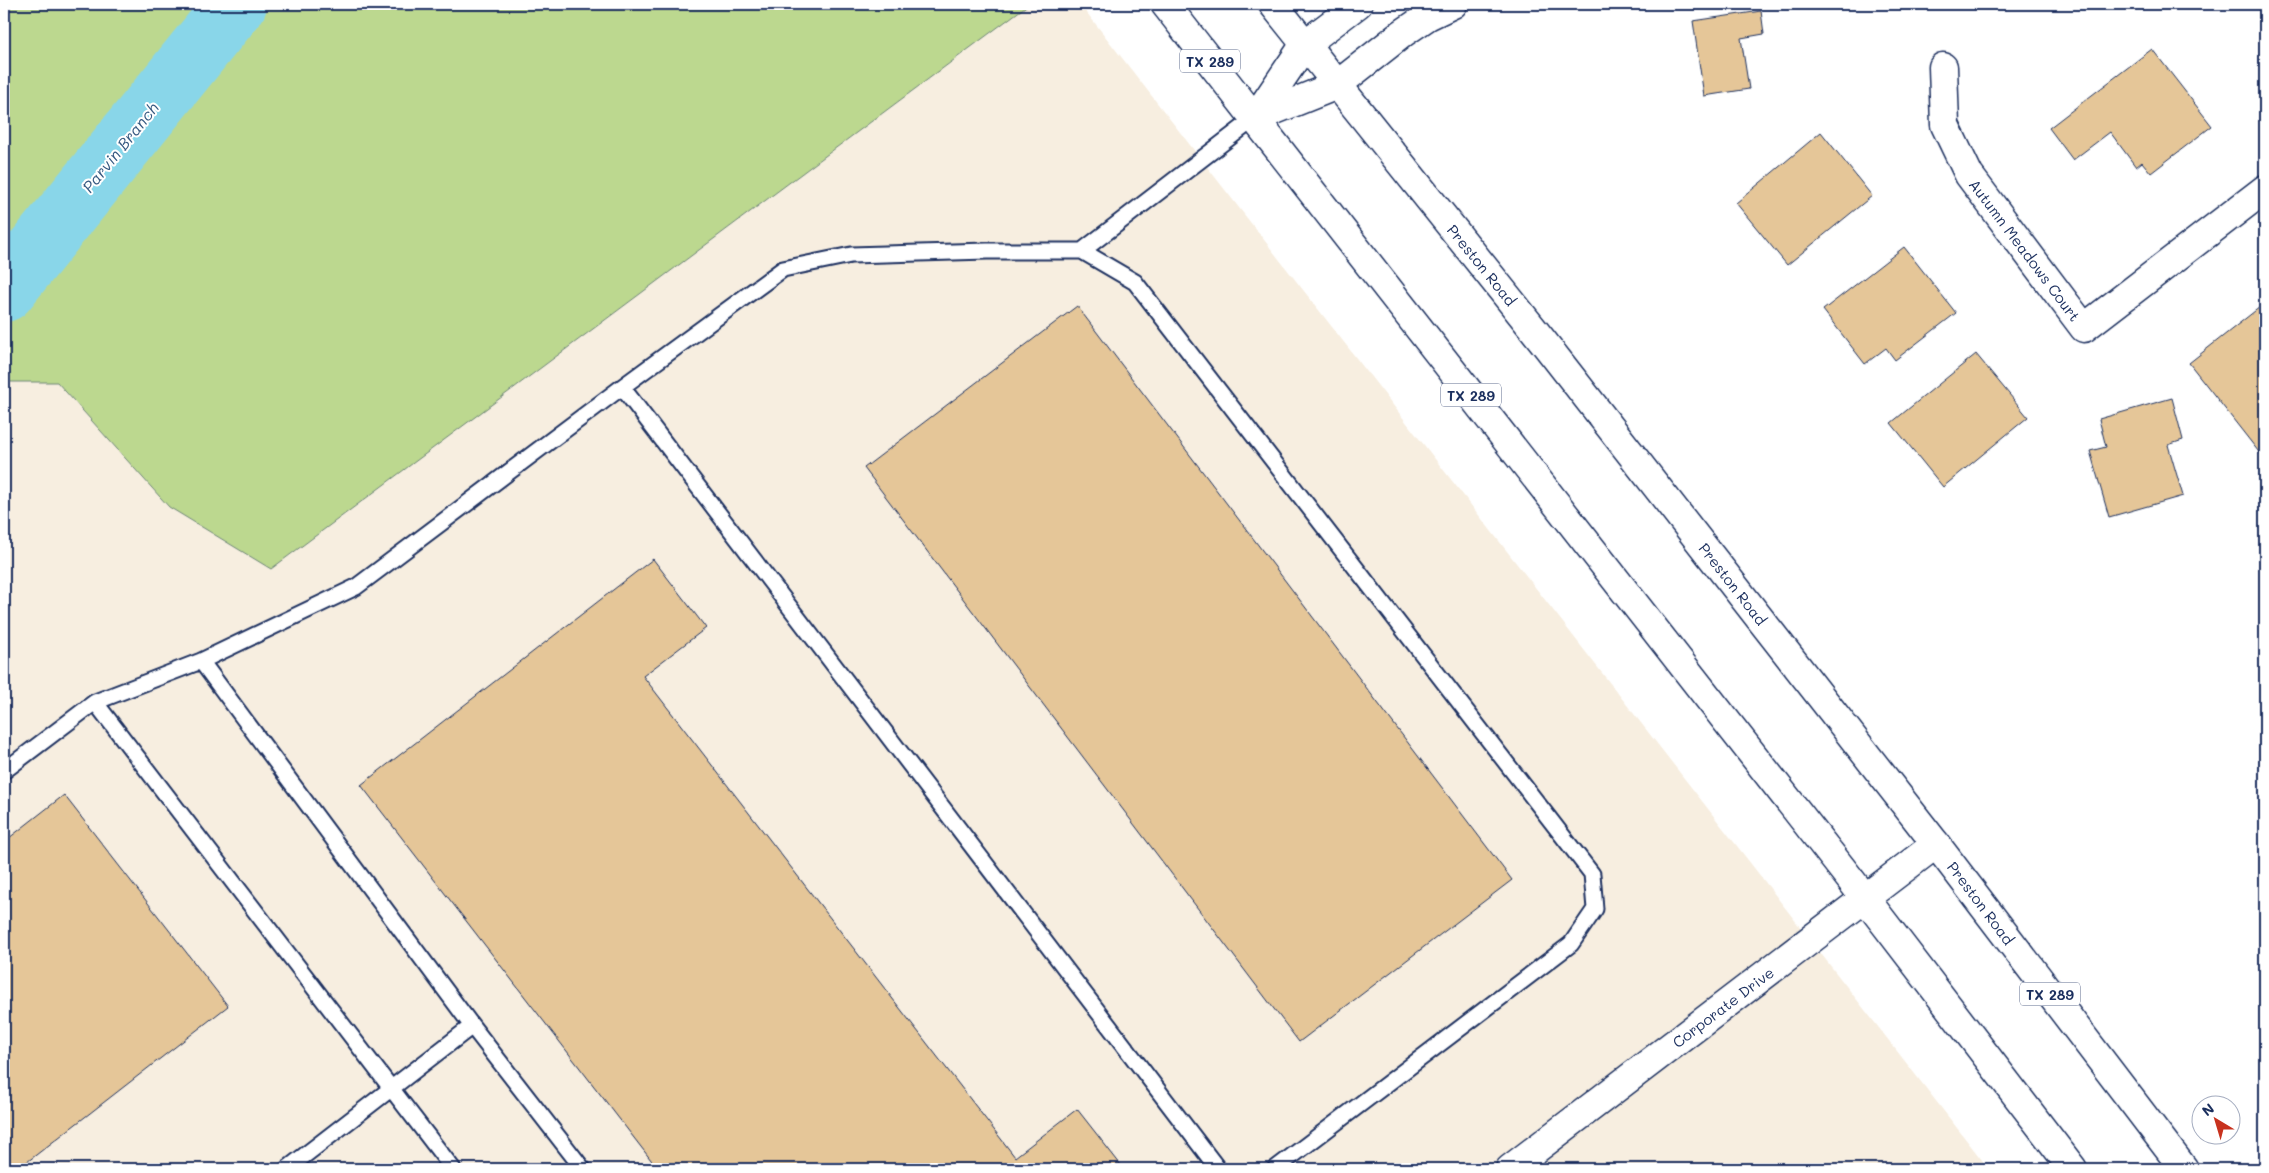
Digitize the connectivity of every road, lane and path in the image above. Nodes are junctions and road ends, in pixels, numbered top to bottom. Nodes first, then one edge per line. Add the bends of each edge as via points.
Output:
1 (1165, 4) edge
2 (1274, 4) edge
3 (1358, 4) edge
4 (1453, 4) edge
5 (1304, 44) junction
6 (1943, 67) dead end
7 (1337, 85) junction
8 (1255, 118) junction
9 (2265, 190) edge
10 (1082, 251) junction
11 (622, 386) junction
12 (201, 660) junction
13 (95, 702) junction
14 (4, 772) edge
15 (1936, 844) junction
16 (1866, 898) junction
17 (472, 1026) junction
18 (391, 1089) junction
19 (287, 1169) edge
20 (453, 1169) edge
21 (582, 1169) edge
22 (1218, 1169) edge
23 (1275, 1169) edge
24 (1510, 1169) edge
25 (2073, 1169) edge
26 (2184, 1169) edge

1 - 8 main road, TX 289
2 - 5 main road, Preston Road / TX 289
3 - 5 main road
4 - 7 main road via 1403,33
5 - 7 main road, Preston Road / TX 289
5 - 8 main road
6 - 9 main road, Autumn Meadows Court via 1945,125 1969,175 2084,328
7 - 8 main road
7 - 15 main road, Preston Road / TX 289 via 1542,340
8 - 10 lane
8 - 16 main road, TX 289
10 - 11 lane via 851,256 783,269
10 - 23 lane via 1135,282 1592,874 1595,909 1571,944
11 - 12 lane via 356,588
11 - 22 lane
12 - 13 lane
12 - 17 lane
13 - 14 lane
13 - 18 lane
15 - 16 main road, Corporate Drive
15 - 26 main road, Preston Road / TX 289
16 - 24 main road, Corporate Drive
16 - 25 main road, TX 289
17 - 18 lane
17 - 21 lane
18 - 19 lane
18 - 20 lane

